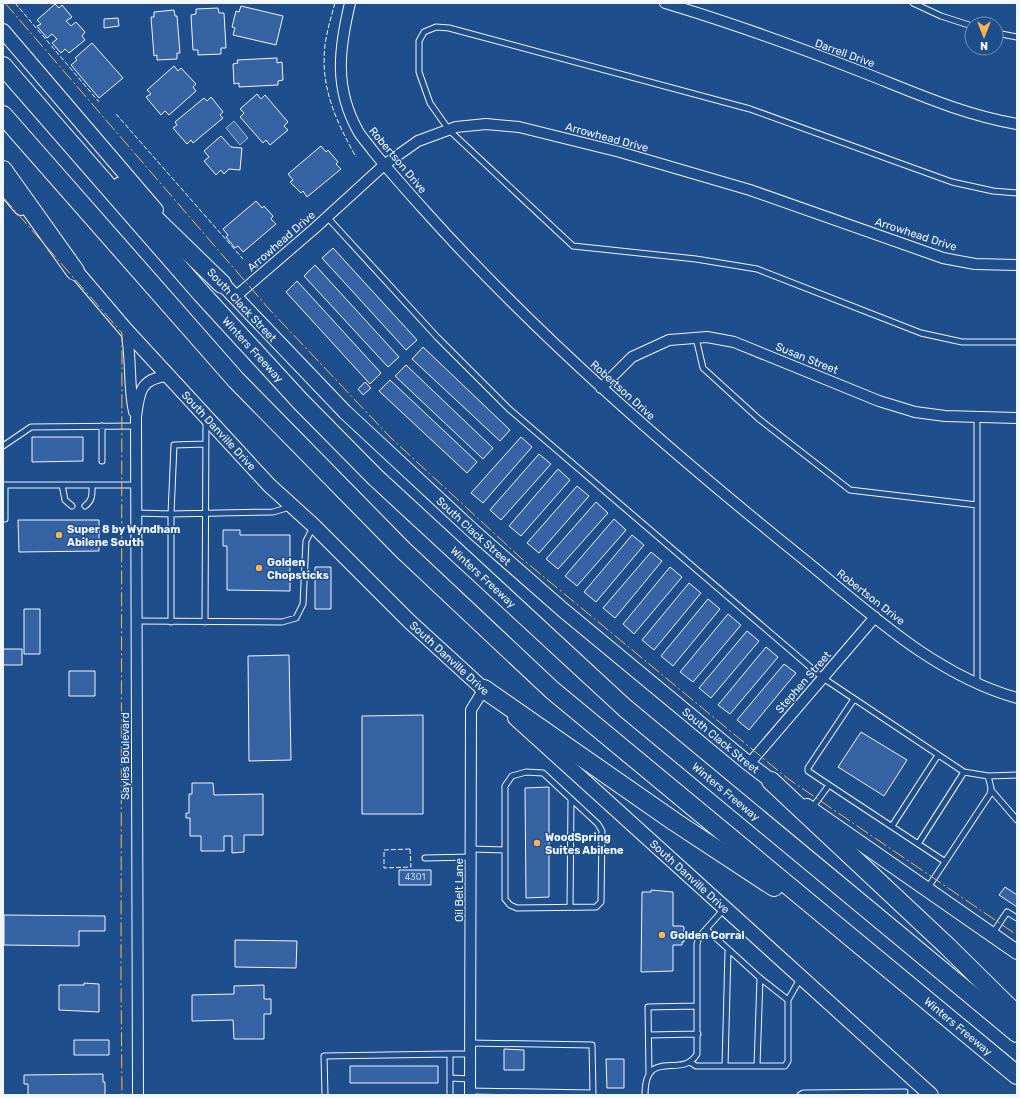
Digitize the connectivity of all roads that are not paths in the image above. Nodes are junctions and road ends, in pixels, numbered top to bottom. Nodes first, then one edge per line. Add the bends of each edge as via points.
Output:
1 (350, 3) edge
2 (665, 3) edge
3 (913, 3) edge
4 (964, 23) edge
5 (3, 31) edge
6 (1004, 35) edge
7 (1017, 37) edge
8 (3, 66) edge
9 (35, 103) junction
10 (3, 115) edge
11 (1017, 124) edge
12 (449, 130) junction
13 (384, 165) junction
14 (3, 170) edge
15 (3, 187) edge
16 (1017, 193) edge
17 (327, 217) junction
18 (1017, 264) edge
19 (76, 271) junction
20 (222, 284) junction
21 (235, 297) junction
22 (126, 330) junction
23 (696, 338) junction
24 (1017, 342) edge
25 (168, 376) junction
26 (601, 388) junction
27 (978, 417) junction
28 (206, 418) junction
29 (1017, 418) edge
30 (136, 422) junction
31 (102, 426) junction
32 (206, 444) junction
33 (3, 446) edge
34 (102, 461) dead end
35 (4, 485) edge
36 (62, 485) junction
37 (92, 485) junction
38 (136, 485) junction
39 (978, 505) junction
40 (72, 506) dead end
41 (85, 506) dead end
42 (293, 506) junction
43 (136, 513) junction
44 (171, 514) junction
45 (205, 514) junction
46 (3, 519) edge
47 (313, 525) junction
48 (875, 617) junction
49 (136, 621) junction
50 (171, 622) junction
51 (205, 622) junction
52 (822, 678) junction
53 (977, 684) junction
54 (484, 689) junction
55 (1017, 698) edge
56 (854, 699) junction
57 (938, 755) junction
58 (749, 764) junction
59 (964, 772) junction
60 (1017, 775) edge
61 (988, 776) junction
62 (771, 781) junction
63 (828, 785) junction
64 (991, 790) junction
65 (571, 798) junction
66 (812, 809) junction
67 (1017, 820) edge
68 (892, 826) junction
69 (918, 844) junction
70 (505, 850) junction
71 (471, 853) junction
72 (425, 858) dead end
73 (944, 861) junction
74 (927, 890) junction
75 (570, 907) junction
76 (724, 909) junction
77 (1017, 918) edge
78 (706, 929) junction
79 (992, 935) junction
80 (849, 936) junction
81 (728, 950) junction
82 (1017, 952) edge
83 (760, 978) junction
84 (801, 978) junction
85 (788, 1000) junction
86 (697, 1006) junction
87 (1017, 1015) edge
88 (1017, 1033) edge
89 (698, 1034) junction
90 (649, 1035) junction
91 (470, 1042) junction
92 (450, 1054) junction
93 (470, 1054) junction
94 (690, 1062) junction
95 (725, 1066) junction
96 (757, 1066) junction
97 (650, 1073) junction
98 (1017, 1074) edge
99 (450, 1078) junction
100 (470, 1079) junction
101 (913, 1079) junction
102 (470, 1093) edge
103 (500, 1093) edge
104 (593, 1094) edge
105 (856, 1094) edge
106 (905, 1094) edge
107 (138, 1095) edge
108 (325, 1095) edge
109 (450, 1095) edge
110 (645, 1095) edge
111 (800, 1095) edge
112 (931, 1095) edge

1 - 13 street, Robertson Drive via 342,37 342,86 347,108 359,133
2 - 11 street, Darrell Drive via 855,69 950,106
3 - 4 lane
5 - 20 main road, South Clack Street
6 - 7 lane
8 - 9 highway, Winters Freeway
9 - 20 highway
9 - 88 highway, Winters Freeway via 207,299 301,402 375,477 625,708
10 - 80 highway, Winters Freeway via 236,380 403,550 552,690
12 - 13 street, Arrowhead Drive via 418,142
12 - 16 lane via 430,103 419,72 419,41 424,32 436,27 449,28 750,109 952,182 993,192
12 - 18 street, Arrowhead Drive via 486,124 519,127 620,152 750,190 943,258 975,264
12 - 24 lane via 573,246 696,259 757,269 921,333 962,342
13 - 17 street, Arrowhead Drive
13 - 26 street, Robertson Drive via 474,265
14 - 19 highway
15 - 19 main road, South Danville Drive
17 - 21 street, Arrowhead Drive
17 - 52 lane via 437,338 509,408
19 - 22 main road, South Danville Drive
20 - 21 main road, South Clack Street
21 - 58 main road, South Clack Street via 350,417 474,532 569,615
22 - 25 main road, South Danville Drive
22 - 30 street, Sayles Boulevard via 130,351 131,397
23 - 26 street, Susan Street via 669,340 632,357
23 - 27 street, Susan Street via 707,337 734,342 879,401 915,412
23 - 39 lane via 703,368 759,419 850,490
25 - 28 main road, South Danville Drive
25 - 30 street, Sayles Boulevard via 156,377 144,385 140,393
26 - 48 street, Robertson Drive via 734,503
27 - 29 street, Susan Street
27 - 39 lane
28 - 32 lane
28 - 42 main road, South Danville Drive via 269,485
30 - 31 lane
30 - 38 street, Sayles Boulevard
31 - 33 lane via 31,427
31 - 34 lane
32 - 44 lane via 174,445
32 - 45 lane
35 - 36 lane
35 - 46 lane
36 - 37 lane
36 - 40 lane via 65,500
37 - 38 lane
37 - 41 lane via 92,498
38 - 43 street, Sayles Boulevard
39 - 53 lane
42 - 45 lane via 273,512
42 - 47 main road, South Danville Drive
43 - 44 lane
43 - 49 street, Sayles Boulevard
44 - 45 lane
44 - 50 lane
45 - 51 lane
47 - 51 lane via 306,541 303,604 296,618 282,622
47 - 54 main road, South Danville Drive via 409,621
48 - 52 street, Stephen Street
48 - 53 street, Robertson Drive via 929,657
49 - 50 lane
49 - 107 street, Sayles Boulevard
50 - 51 lane
52 - 56 lane
52 - 58 street, Stephen Street
53 - 55 street, Robertson Drive
54 - 71 street, Oil Belt Lane via 471,710
54 - 76 main road, South Danville Drive
54 - 80 highway via 675,822
56 - 57 lane
56 - 63 lane via 808,768 808,771
57 - 59 lane
57 - 68 lane
58 - 62 main road, South Clack Street
59 - 61 lane
59 - 69 lane
60 - 61 lane
61 - 64 lane
62 - 66 main road, South Clack Street
62 - 87 highway
63 - 66 lane
63 - 68 lane
64 - 67 lane
64 - 73 lane
65 - 70 lane via 543,773 526,772 512,776 506,786
65 - 75 lane
65 - 75 lane via 598,824 602,832 601,902 596,907
66 - 74 main road, South Clack Street
68 - 69 lane
69 - 73 lane
70 - 71 lane
70 - 75 lane via 505,898 510,905 516,908
71 - 72 lane
71 - 91 street, Oil Belt Lane
73 - 74 lane
74 - 79 main road, South Clack Street
76 - 78 lane
76 - 84 main road, South Danville Drive
77 - 79 lane via 1007,912
78 - 81 lane
78 - 86 lane via 697,944
79 - 82 main road, South Clack Street
80 - 98 highway, Winters Freeway
81 - 83 lane
81 - 95 lane
83 - 85 lane
83 - 96 lane
84 - 85 lane
84 - 101 main road, South Danville Drive
85 - 96 lane via 788,1061 785,1066
86 - 89 lane
86 - 90 lane via 648,1007
89 - 90 lane
89 - 94 lane via 697,1054
90 - 97 lane
91 - 93 street, Oil Belt Lane
91 - 104 lane via 592,1045
92 - 93 lane
92 - 99 lane
92 - 108 lane via 324,1056
93 - 100 street, Oil Belt Lane
94 - 95 lane via 696,1066
94 - 97 lane via 658,1066
95 - 96 lane
97 - 110 lane
99 - 100 lane
99 - 109 lane
100 - 102 street, Oil Belt Lane
101 - 106 lane
101 - 112 main road, South Danville Drive
102 - 103 lane
103 - 104 lane
105 - 106 lane
105 - 111 lane

